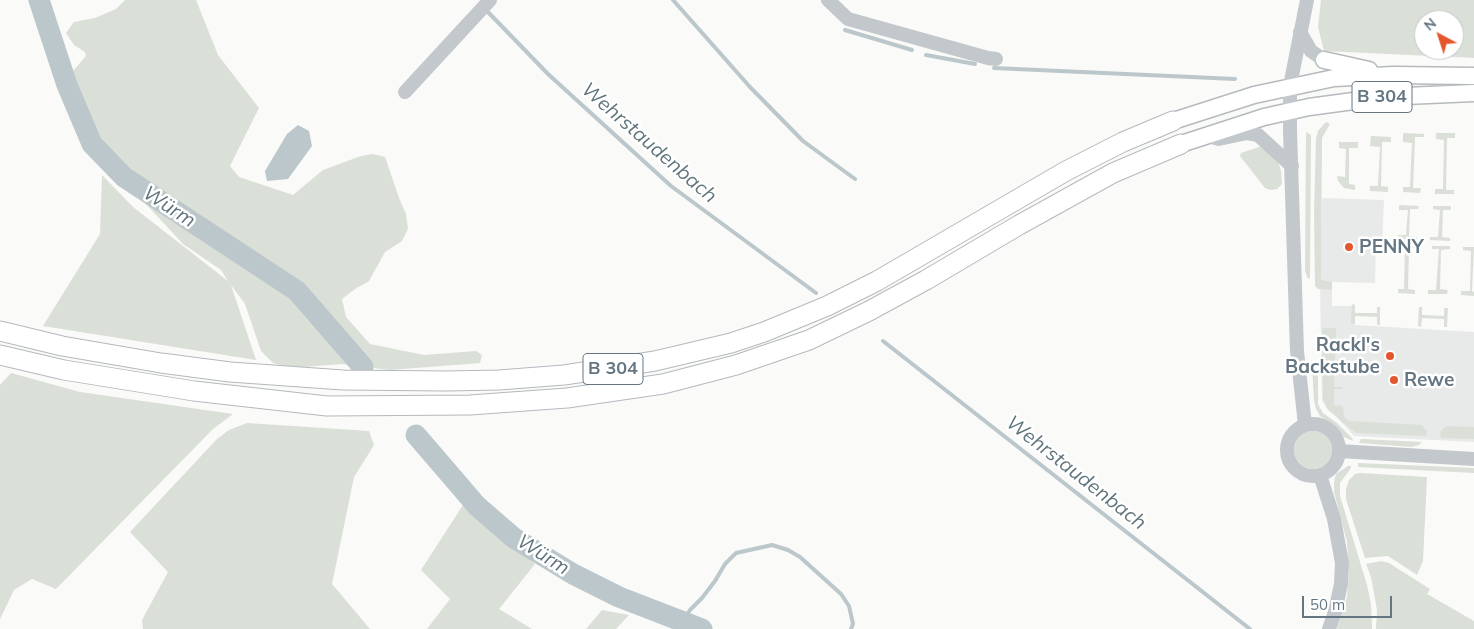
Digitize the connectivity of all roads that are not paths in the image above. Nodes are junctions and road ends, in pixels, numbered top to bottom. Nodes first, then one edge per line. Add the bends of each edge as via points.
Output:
1 (828, 0) edge
2 (1306, 0) edge
3 (485, 6) edge
4 (1300, 32) junction
5 (996, 59) dead end
6 (1324, 60) joint
7 (1393, 75) junction
8 (1474, 76) edge
9 (1290, 86) junction
10 (405, 92) dead end
11 (1474, 92) edge
12 (1290, 111) junction
13 (1173, 120) joint
14 (1202, 136) junction
15 (1181, 144) joint
16 (1292, 166) junction
17 (0, 331) edge
18 (0, 355) edge
19 (1305, 426) junction
20 (1339, 451) junction
21 (1474, 459) edge
22 (1320, 474) junction
23 (1329, 629) edge

1 - 5 street via 848,19
2 - 4 street
3 - 10 street
4 - 6 street via 1307,46
4 - 9 street
6 - 7 main road
7 - 8 main road, B 304
7 - 9 main road, B 304 via 1334,78
9 - 12 street
9 - 13 main road, B 304
11 - 12 main road, B 304 via 1383,97
12 - 14 main road, B 304
12 - 16 street
13 - 17 highway, B 304 via 1066,171 877,281 827,306 731,343 655,361 564,375 499,380 343,380 230,372 161,363 62,346
14 - 15 main road, B 304
14 - 16 street via 1219,139 1247,132 1258,135
15 - 18 highway, B 304 via 1113,173 918,285 809,340 736,365 644,387 567,398 470,405 327,406 175,388 64,370
16 - 19 street via 1298,351
19 - 20 street via 1314,424 1330,431 1336,438
19 - 22 street via 1292,435 1288,459 1298,472
20 - 21 street
20 - 22 street via 1335,463
22 - 23 street via 1334,519 1342,563 1341,584

